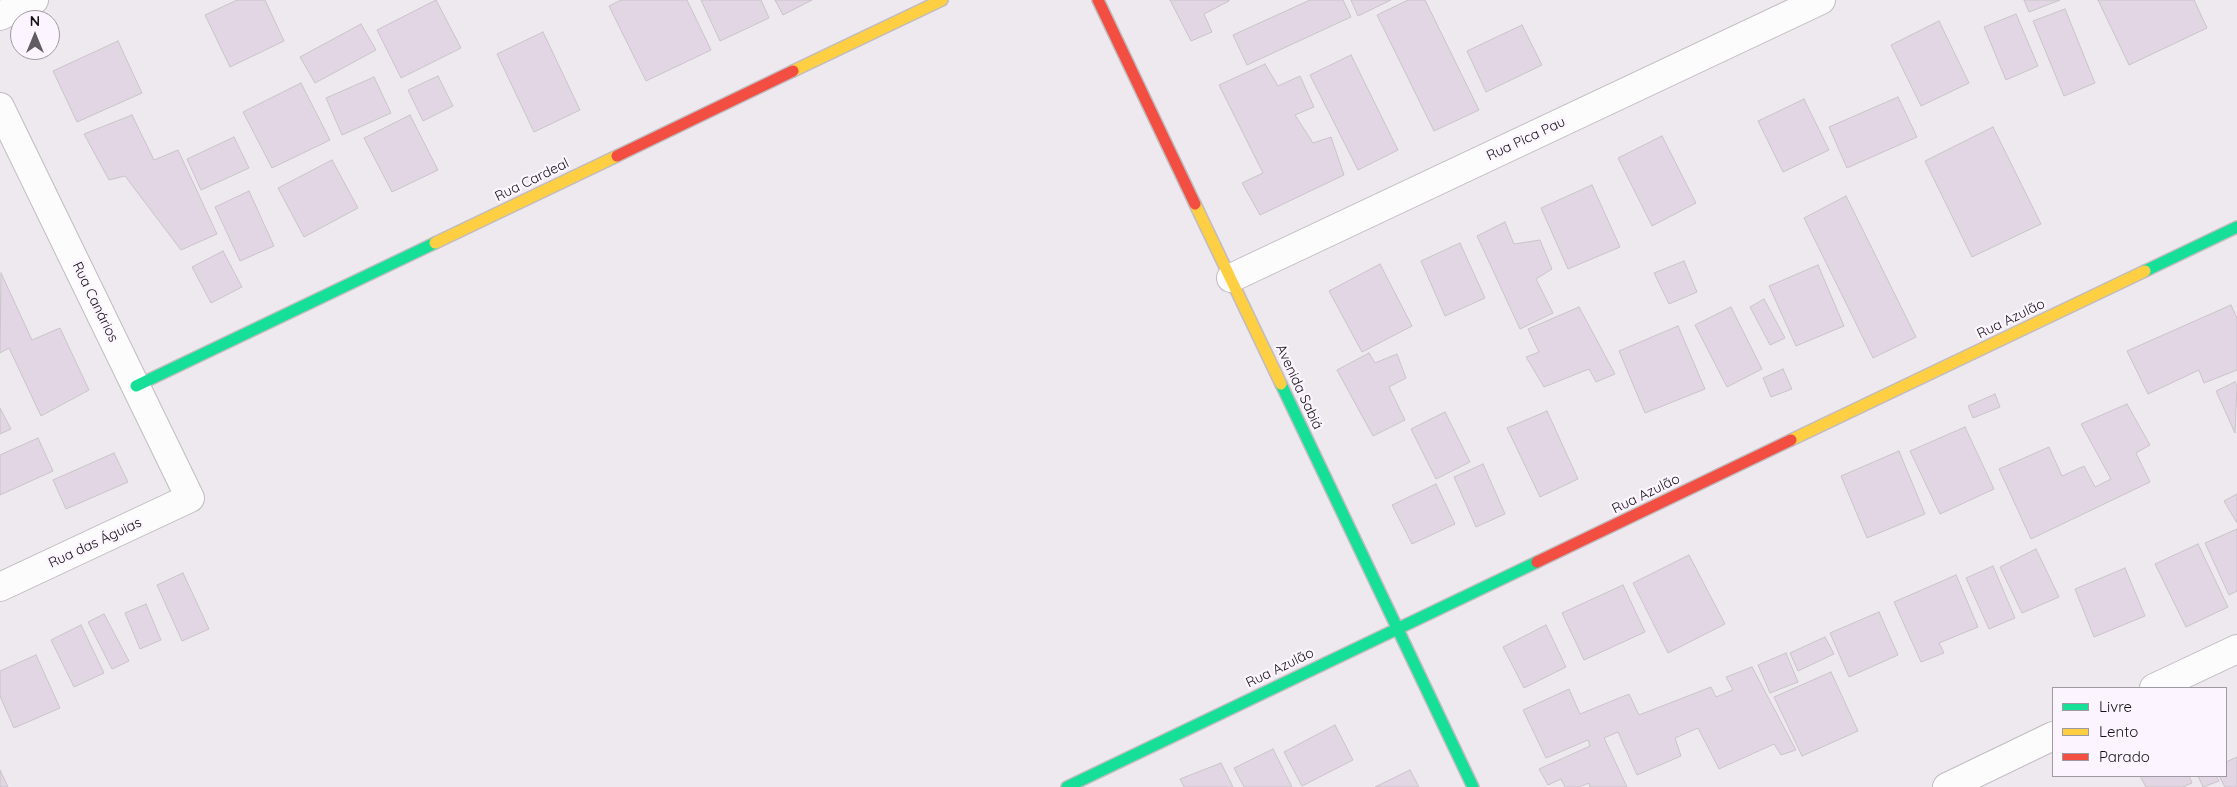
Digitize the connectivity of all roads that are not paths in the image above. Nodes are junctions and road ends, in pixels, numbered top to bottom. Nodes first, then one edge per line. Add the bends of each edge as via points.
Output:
1 (34, 0) edge
2 (942, 0) edge
3 (1098, 0) edge
4 (1821, 0) edge
5 (0, 16) edge
6 (0, 106) edge
7 (2237, 227) edge
8 (1231, 278) junction
9 (136, 386) junction
10 (190, 498) joint
11 (0, 587) edge
12 (1398, 629) junction
13 (2237, 648) edge
14 (2156, 687) edge
15 (2052, 736) edge
16 (1067, 787) edge
17 (1473, 787) edge
18 (1947, 787) edge

1 - 5 street
2 - 9 street, Rua Cardeal
3 - 8 street, Avenida Sabiá
4 - 8 street, Rua Pica Pau
6 - 9 street, Rua Canários
7 - 12 street, Rua Azulão
8 - 12 street, Avenida Sabiá
9 - 10 street, Rua Canários
10 - 11 street, Rua das Águias
12 - 16 street, Rua Azulão
12 - 17 street, Avenida Sabiá
13 - 14 street
15 - 18 street

